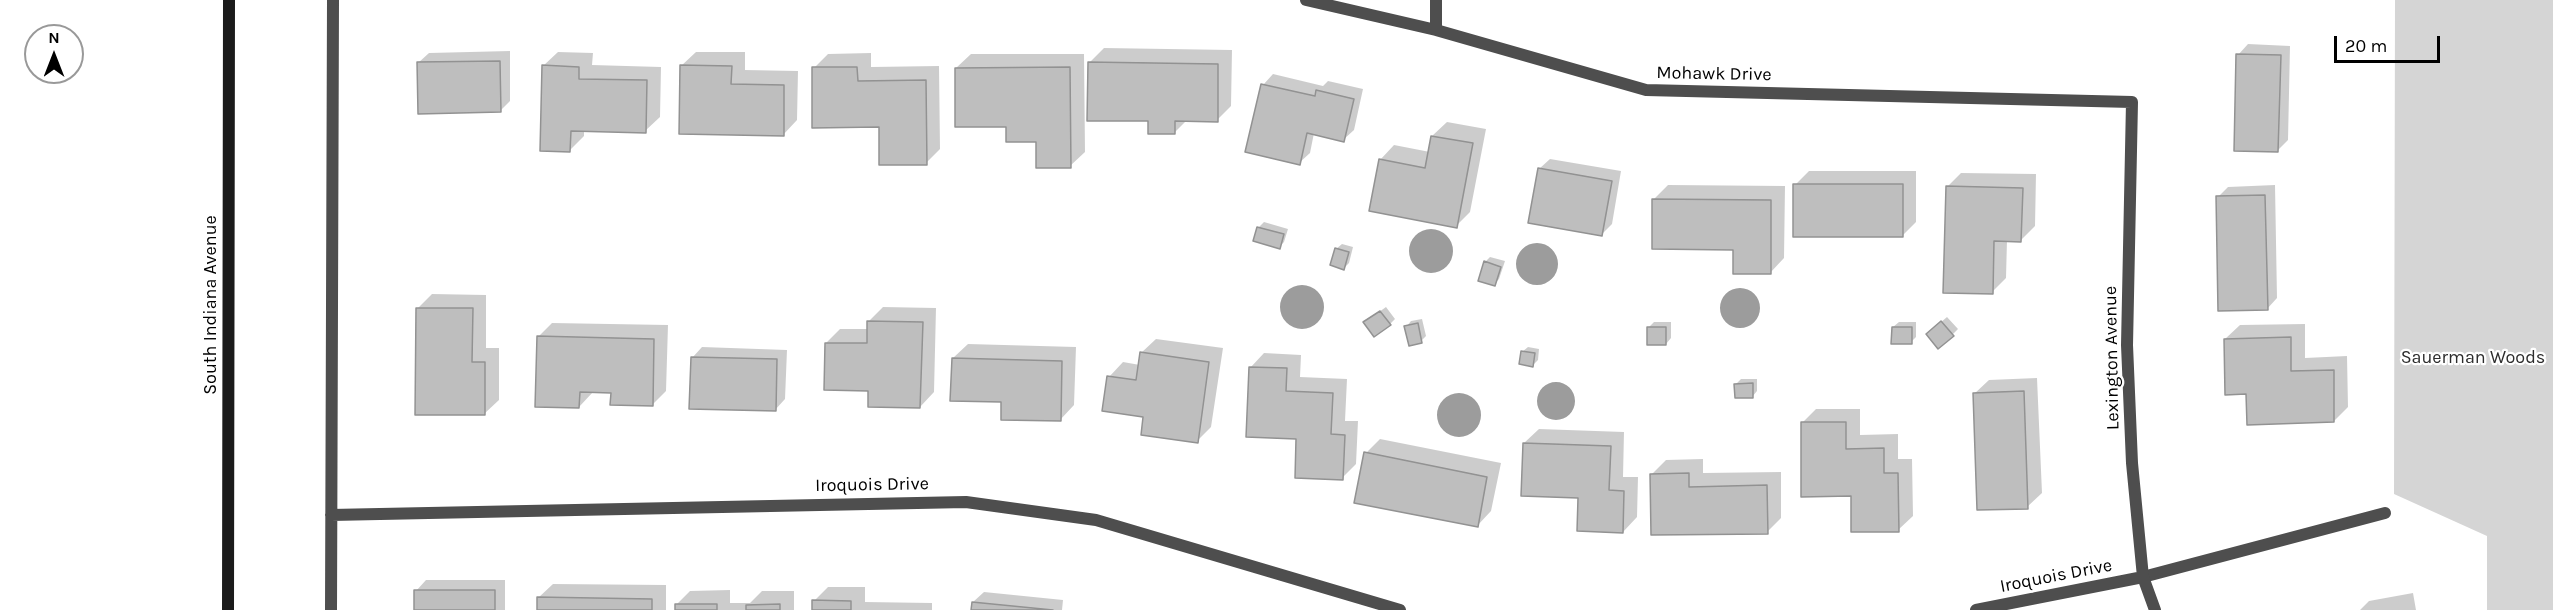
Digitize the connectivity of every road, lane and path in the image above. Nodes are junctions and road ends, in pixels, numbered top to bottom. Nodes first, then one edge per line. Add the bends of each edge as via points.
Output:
1 (229, 0) edge
2 (333, 0) edge
3 (1306, 0) edge
4 (1436, 0) edge
5 (1436, 30) junction
6 (2132, 102) joint
7 (2385, 513) dead end
8 (331, 515) junction
9 (2143, 577) junction
10 (228, 610) edge
11 (331, 610) edge
12 (1400, 610) edge
13 (1976, 610) edge
14 (2155, 610) edge

1 - 10 main road, South Indiana Avenue
2 - 8 street
3 - 5 street, Mohawk Drive
4 - 5 street
5 - 6 street, Mohawk Drive via 1646,90
6 - 9 street, Lexington Avenue via 2127,345 2132,463
7 - 9 street, Iroquois Drive
8 - 11 street
8 - 12 street, Iroquois Drive via 966,502 1096,520
9 - 13 street, Iroquois Drive
9 - 14 street, Lexington Avenue

